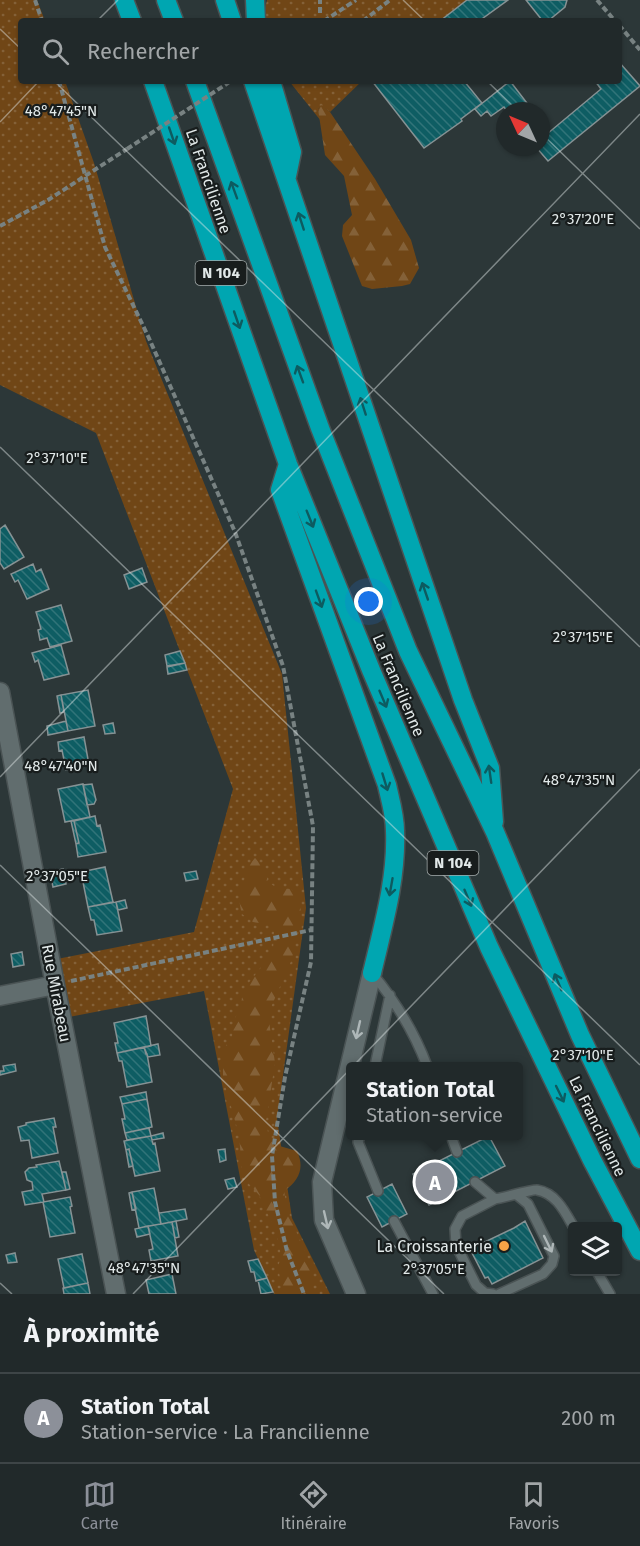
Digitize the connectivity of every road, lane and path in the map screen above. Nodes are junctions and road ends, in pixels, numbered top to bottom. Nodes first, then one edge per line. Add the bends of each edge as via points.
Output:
1 (35, 0) edge
2 (124, 0) edge
3 (166, 0) edge
4 (225, 0) edge
5 (255, 0) edge
6 (320, 0) edge
7 (356, 0) edge
8 (390, 0) edge
9 (597, 0) edge
10 (320, 13) dead end
11 (41, 18) edge
12 (131, 18) edge
13 (173, 18) edge
14 (231, 18) edge
15 (256, 18) edge
16 (328, 18) edge
17 (367, 18) edge
18 (612, 18) edge
19 (622, 29) edge
20 (640, 50) edge
21 (60, 84) edge
22 (154, 84) edge
23 (196, 84) edge
24 (226, 84) edge
25 (254, 84) edge
26 (273, 84) edge
27 (86, 176) junction
28 (286, 178) junction
29 (0, 226) edge
30 (288, 464) junction
31 (0, 692) edge
32 (495, 832) junction
33 (311, 930) junction
34 (372, 973) junction
35 (55, 985) junction
36 (390, 995) junction
37 (0, 996) edge
38 (351, 1062) edge
39 (376, 1062) edge
40 (425, 1062) edge
41 (346, 1082) edge
42 (359, 1140) edge
43 (453, 1140) edge
44 (457, 1152) dead end
45 (640, 1159) edge
46 (475, 1182) dead end
47 (378, 1191) dead end
48 (517, 1195) junction
49 (495, 1199) junction
50 (394, 1221) dead end
51 (570, 1222) edge
52 (640, 1251) edge
53 (599, 1276) edge
54 (116, 1294) edge
55 (304, 1294) edge
56 (356, 1294) edge
57 (433, 1294) edge
58 (493, 1294) edge
59 (499, 1294) edge
60 (610, 1294) edge

1 - 11 path
2 - 12 highway
3 - 13 highway
4 - 14 highway
5 - 15 highway
6 - 10 path
7 - 16 path
8 - 17 path
9 - 18 path
19 - 20 path
21 - 27 path
22 -> 30 highway, La Francilienne / N 104
32 -> 23 highway, La Francilienne / N 104 via 404,640 320,428
24 - 27 path, bridge
25 - 28 highway
26 - 28 highway via 292,152
27 - 29 path
27 - 33 path via 105,247 235,532 283,666 313,826
32 -> 28 highway via 490,768 459,689
30 -> 34 highway via 280,490 387,785 396,828 395,867
30 -> 52 highway, La Francilienne / N 104 via 489,947
31 - 35 street, Rue Mirabeau
45 -> 32 highway, La Francilienne / N 104 via 580,1035
33 - 35 path
33 - 55 path via 311,962 272,1156 275,1202 287,1251
34 - 36 lane
34 -> 38 street
35 - 37 street
35 - 54 street, Rue Mirabeau
36 - 39 lane
36 - 40 lane
41 -> 56 street via 322,1182 324,1220
42 - 47 lane
43 - 44 lane
46 - 49 lane
48 - 49 lane
48 - 51 lane via 536,1189 549,1195 560,1204
48 -> 59 lane via 528,1204 554,1256 543,1274
49 - 58 lane via 462,1216 455,1229 456,1245 476,1285
50 - 57 lane
53 - 60 lane

